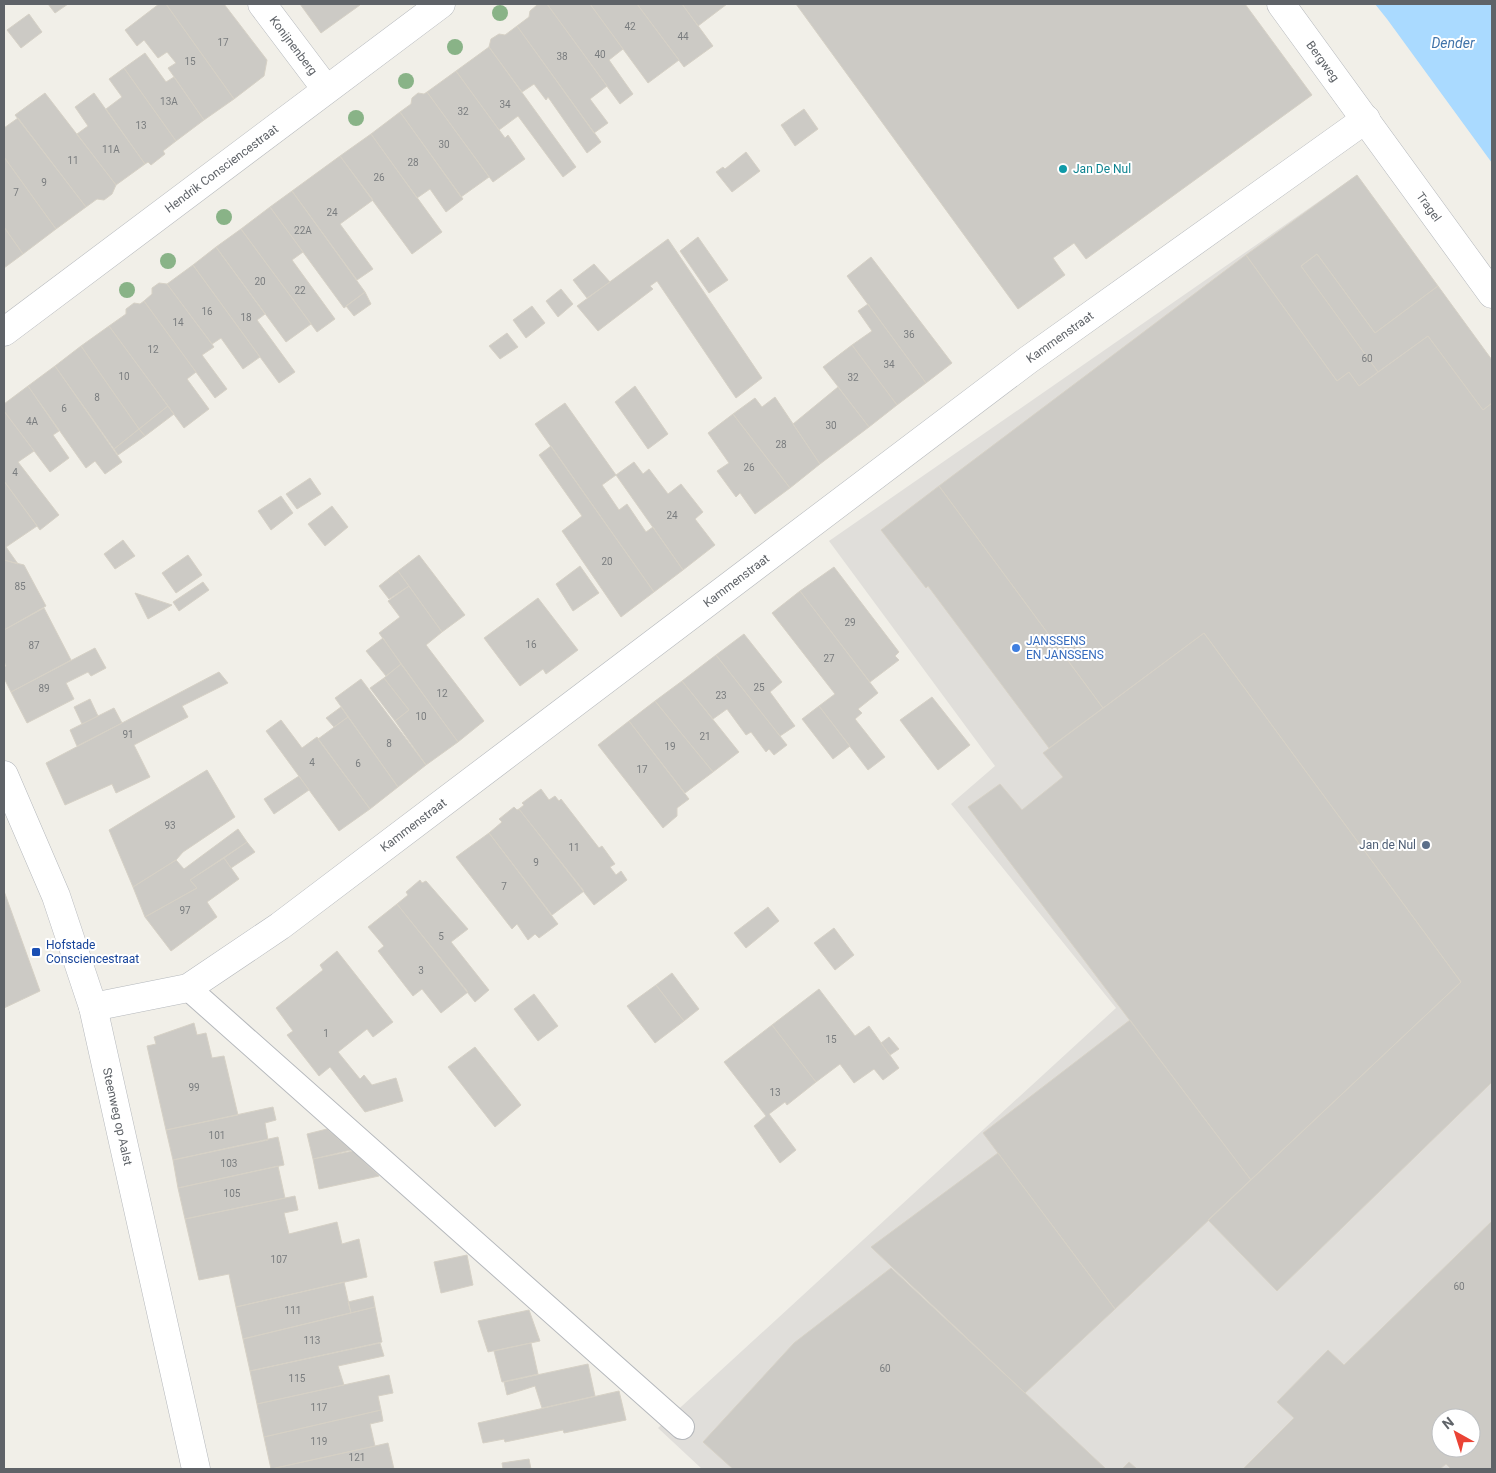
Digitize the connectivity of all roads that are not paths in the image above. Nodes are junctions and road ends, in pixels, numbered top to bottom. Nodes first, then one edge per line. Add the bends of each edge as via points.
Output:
1 (262, 4) edge
2 (441, 4) edge
3 (1281, 4) edge
4 (326, 89) junction
5 (1366, 119) junction
6 (1492, 294) edge
7 (4, 332) edge
8 (4, 775) edge
9 (188, 988) junction
10 (93, 1007) junction
11 (682, 1427) dead end
12 (196, 1469) edge

1 - 4 street, Konijnenberg
2 - 4 street, Hendrik Consciencestraat
3 - 5 street, Bergweg
4 - 7 street, Hendrik Consciencestraat
5 - 6 street, Tragel
5 - 9 street, Kammenstraat via 1028,360 280,926
8 - 10 street, Steenweg op Aalst via 56,896
9 - 10 street, Kammenstraat
9 - 11 lane
10 - 12 street, Steenweg op Aalst

